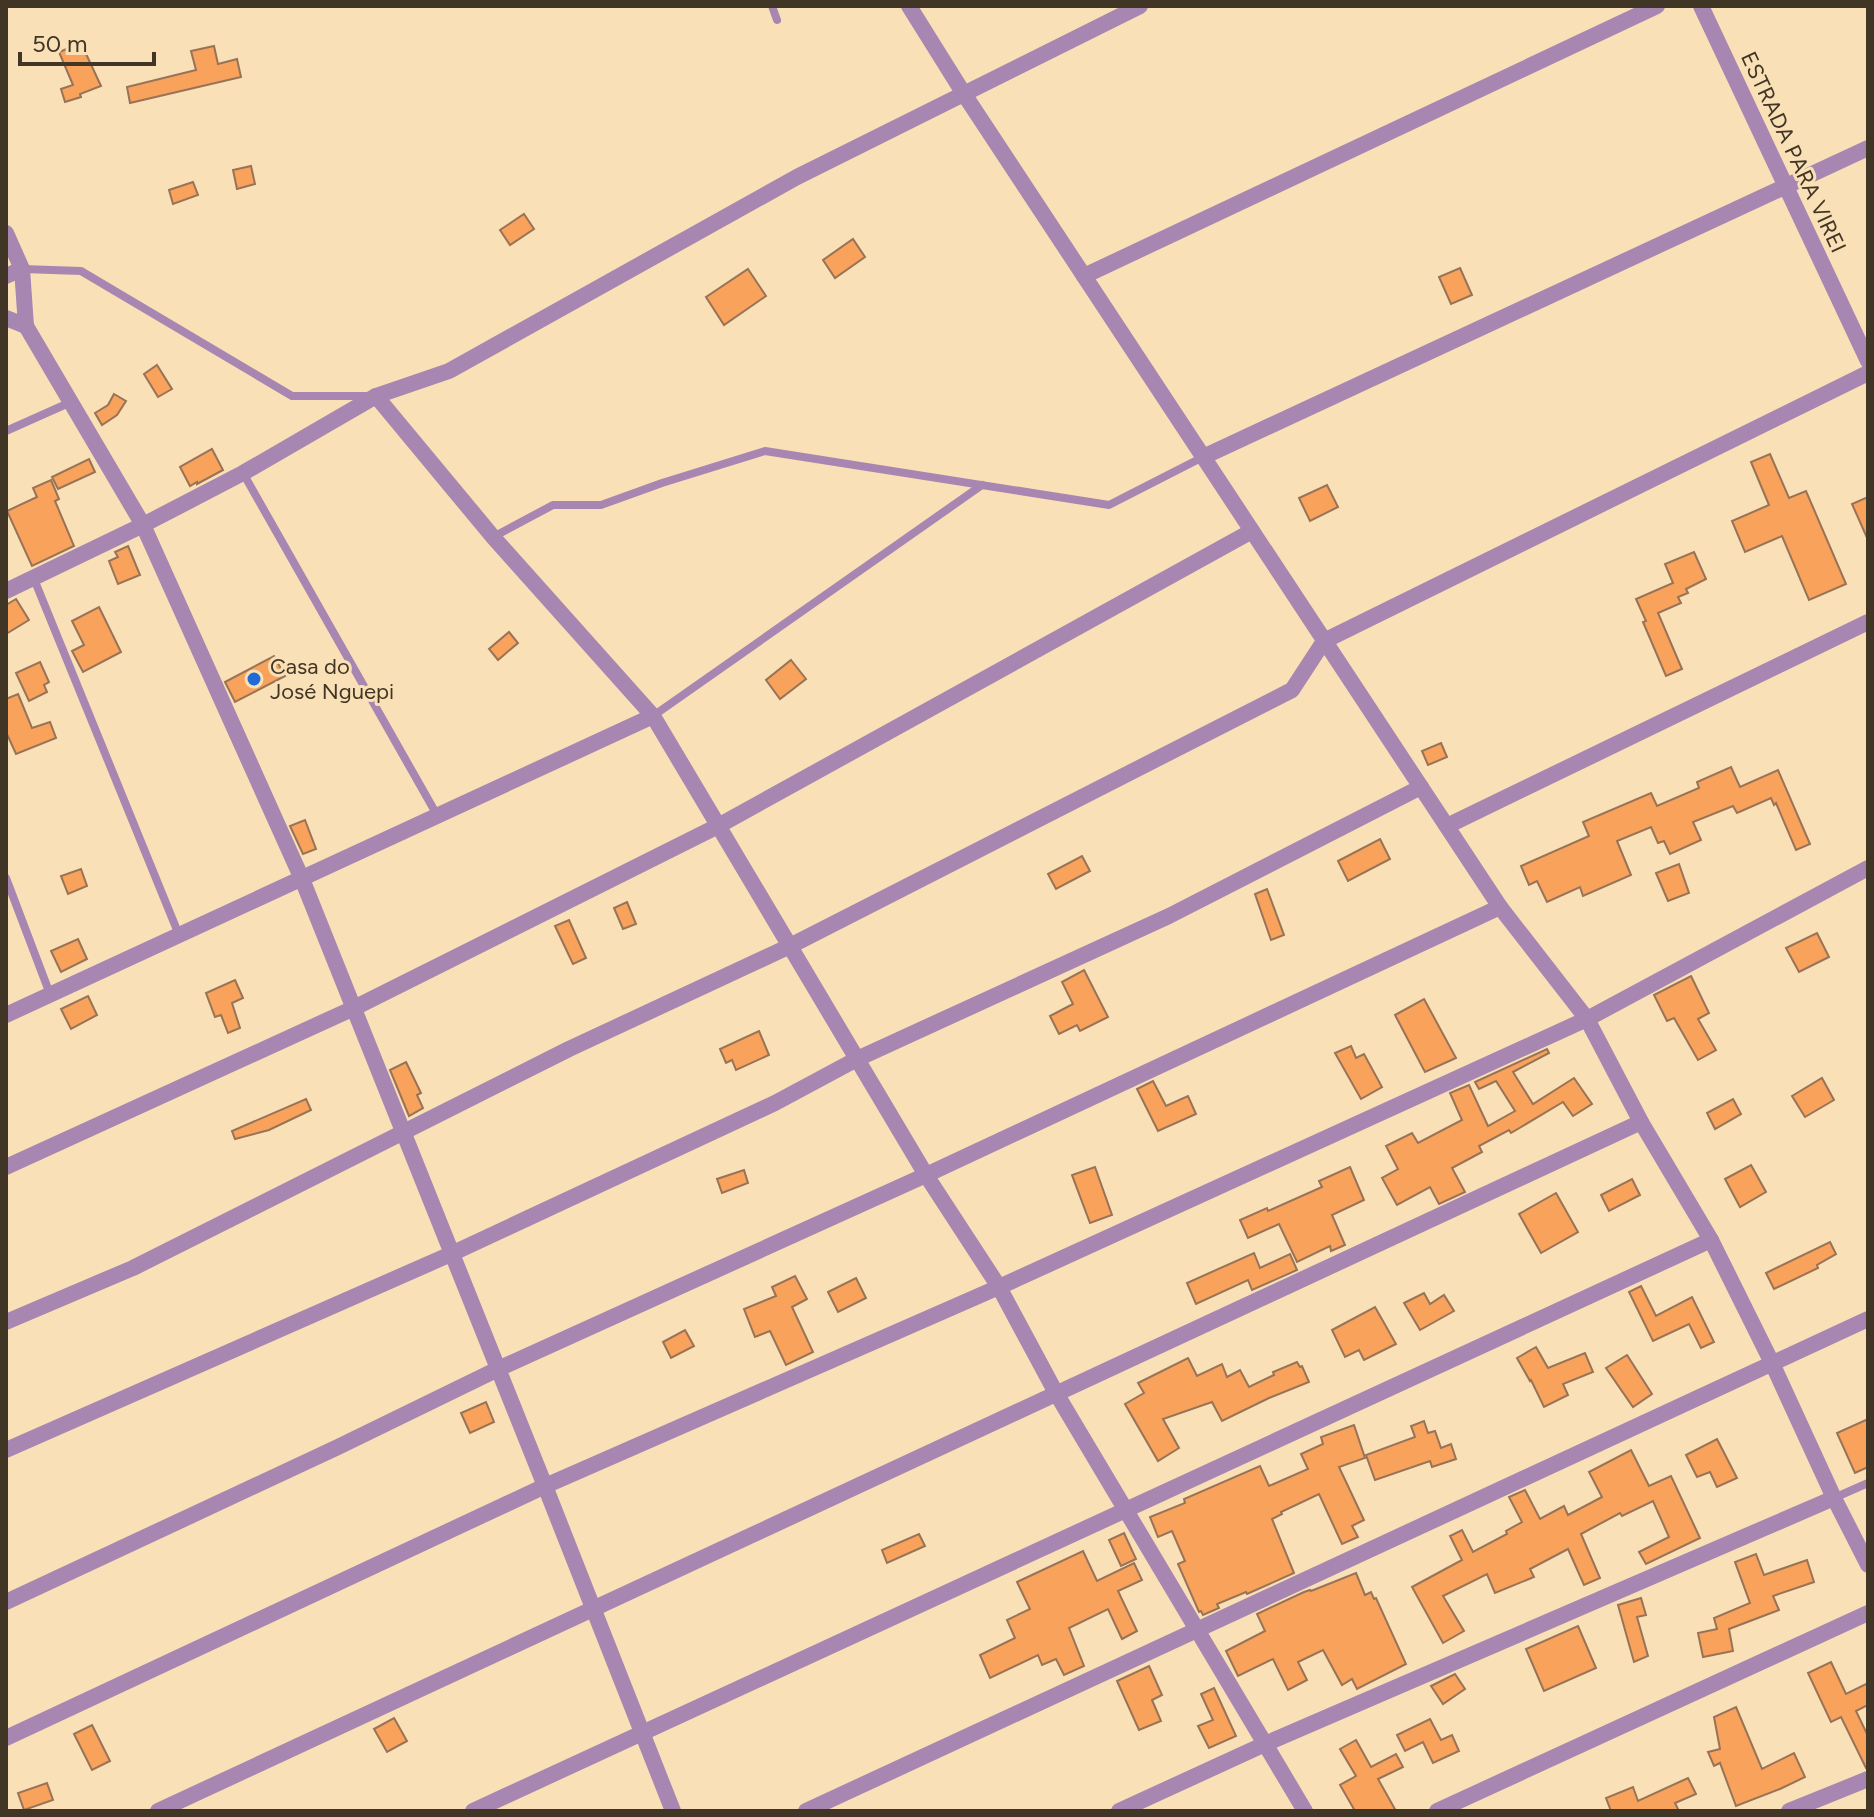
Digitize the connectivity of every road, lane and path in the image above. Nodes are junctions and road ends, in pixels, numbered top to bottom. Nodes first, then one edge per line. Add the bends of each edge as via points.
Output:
1 (772, 6) edge
2 (909, 6) edge
3 (1140, 6) edge
4 (1657, 6) edge
5 (1701, 6) edge
6 (777, 20) dead end
7 (964, 94) junction
8 (1868, 148) edge
9 (1786, 186) junction
10 (6, 233) edge
11 (22, 269) junction
12 (6, 276) edge
13 (1084, 276) junction
14 (6, 318) edge
15 (26, 326) junction
16 (1868, 361) edge
17 (1868, 373) edge
18 (376, 396) junction
19 (71, 401) junction
20 (6, 431) edge
21 (1203, 457) junction
22 (243, 473) junction
23 (982, 485) junction
24 (143, 525) junction
25 (1252, 531) junction
26 (493, 537) junction
27 (34, 579) junction
28 (6, 591) edge
29 (1868, 622) edge
30 (1324, 641) junction
31 (653, 716) junction
32 (1421, 787) junction
33 (437, 816) junction
34 (718, 826) junction
35 (1447, 826) junction
36 (1868, 868) edge
37 (6, 878) edge
38 (302, 879) junction
39 (1500, 907) junction
40 (179, 935) junction
41 (790, 946) junction
42 (50, 995) junction
43 (354, 1008) junction
44 (6, 1015) edge
45 (1587, 1019) junction
46 (857, 1059) junction
47 (1641, 1122) junction
48 (404, 1133) junction
49 (6, 1167) edge
50 (926, 1175) junction
51 (1711, 1240) junction
52 (451, 1254) junction
53 (999, 1287) junction
54 (1868, 1319) edge
55 (6, 1322) edge
56 (1772, 1363) junction
57 (498, 1369) junction
58 (1056, 1393) junction
59 (6, 1450) edge
60 (1868, 1483) edge
61 (545, 1486) junction
62 (1834, 1498) junction
63 (1126, 1510) junction
64 (1868, 1565) edge
65 (6, 1602) edge
66 (593, 1609) junction
67 (1868, 1613) edge
68 (1197, 1630) junction
69 (642, 1733) junction
70 (6, 1738) edge
71 (1265, 1744) junction
72 (1868, 1779) edge
73 (158, 1811) edge
74 (473, 1811) edge
75 (673, 1811) edge
76 (806, 1811) edge
77 (1119, 1811) edge
78 (1305, 1811) edge
79 (1437, 1811) edge
80 (1789, 1811) edge

1 - 6 lane
2 - 7 street
3 - 7 street
4 - 13 street
5 - 9 street, ESTRADA PARA VIREI
7 - 13 street
7 - 18 street via 797,177 449,371
8 - 9 street
9 - 16 street, ESTRADA PARA VIREI
9 - 21 street
10 - 11 street
11 - 12 street
11 - 15 street
11 - 18 lane via 81,271 292,396
13 - 21 street
14 - 15 street
15 - 19 street
17 - 30 street
18 - 22 street
18 - 26 street
19 - 20 lane
19 - 24 street
21 - 23 lane via 1109,505
21 - 25 street
22 - 24 street
22 - 33 lane
23 - 26 lane via 765,451 601,505 553,505
23 - 31 lane
24 - 27 street
24 - 38 street
25 - 30 street
25 - 34 street
26 - 31 street
27 - 28 street
27 - 40 lane
29 - 35 street
30 - 32 street
30 - 41 street via 1292,690
31 - 33 street
31 - 34 street
32 - 35 street
32 - 46 street via 1169,916
33 - 38 street
34 - 41 street
34 - 43 street
35 - 39 street
36 - 45 street
37 - 42 lane
38 - 40 street
38 - 43 street
39 - 45 street
39 - 50 street
40 - 42 street
41 - 46 street
41 - 48 street
42 - 44 street
43 - 48 street
43 - 49 street
45 - 47 street
45 - 53 street
46 - 50 street
46 - 52 street via 775,1103
47 - 51 street
47 - 58 street
48 - 52 street
48 - 55 street via 133,1268
50 - 53 street
50 - 57 street
51 - 56 street
51 - 63 street
52 - 57 street
52 - 59 street
53 - 58 street
53 - 61 street
54 - 56 street
56 - 62 street
56 - 68 street
57 - 61 street
57 - 65 street
58 - 63 street
58 - 66 street
60 - 62 lane
61 - 66 street
61 - 70 street
62 - 64 street
62 - 71 street
63 - 68 street
63 - 69 street
66 - 69 street
66 - 73 street
67 - 79 street
68 - 71 street
68 - 76 street
69 - 74 street
69 - 75 street
71 - 77 street
71 - 78 street
72 - 80 street

